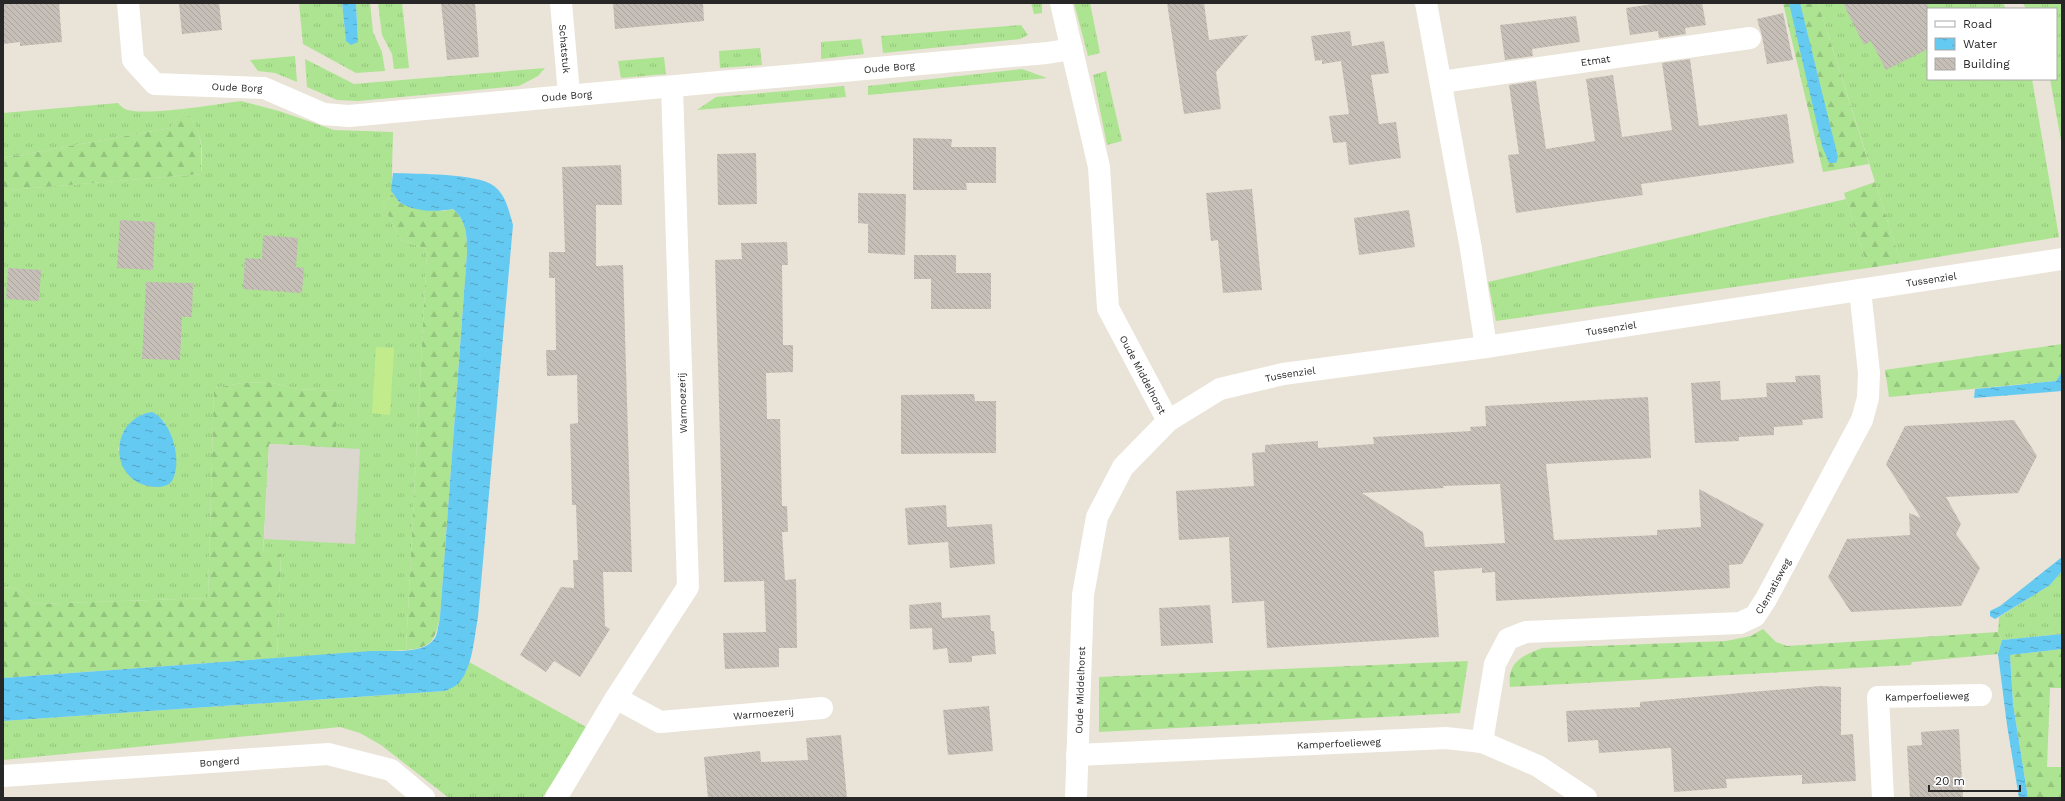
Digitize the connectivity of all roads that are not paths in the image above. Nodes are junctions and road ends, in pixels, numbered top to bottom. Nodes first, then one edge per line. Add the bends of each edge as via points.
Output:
1 (128, 3) edge
2 (561, 3) edge
3 (1061, 3) edge
4 (1426, 3) edge
5 (1750, 38) dead end
6 (1072, 49) junction
7 (1441, 82) junction
8 (672, 87) junction
9 (569, 94) junction
10 (2062, 259) edge
11 (1860, 290) junction
12 (1486, 347) junction
13 (1168, 421) junction
14 (1981, 696) dead end
15 (616, 698) junction
16 (822, 708) dead end
17 (1482, 742) junction
18 (1077, 755) junction
19 (3, 776) edge
20 (424, 798) edge
21 (556, 798) edge
22 (1076, 798) edge
23 (1586, 798) edge
24 (1884, 798) edge

1 - 9 street, Oude Borg via 133,60 155,84 264,88 324,114 349,116
2 - 9 street, Schatstuk
3 - 6 street, Oude Middelhorst
4 - 7 street
5 - 7 street, Etmat
6 - 8 street, Oude Borg
6 - 13 street, Oude Middelhorst via 1099,167 1108,308
7 - 12 street
8 - 9 street, Oude Borg
8 - 15 street, Warmoezerij via 688,587
10 - 11 street, Tussenziel
11 - 12 street, Tussenziel
11 - 17 street, Clematisweg via 1869,373 1868,398 1862,420 1755,616 1740,623 1526,632 1508,639 1495,664
12 - 13 street, Tussenziel via 1283,374 1220,390
13 - 18 street, Oude Middelhorst via 1122,467 1097,517 1084,595
14 - 24 street, Kamperfoelieweg via 1878,697
15 - 16 street, Warmoezerij via 660,722
15 - 21 street, Warmoezerij
17 - 18 street, Kamperfoelieweg via 1446,738
17 - 23 street, Kamperfoelieweg via 1538,766
18 - 22 street, Oude Middelhorst
19 - 20 street, Bongerd via 328,754 391,770

